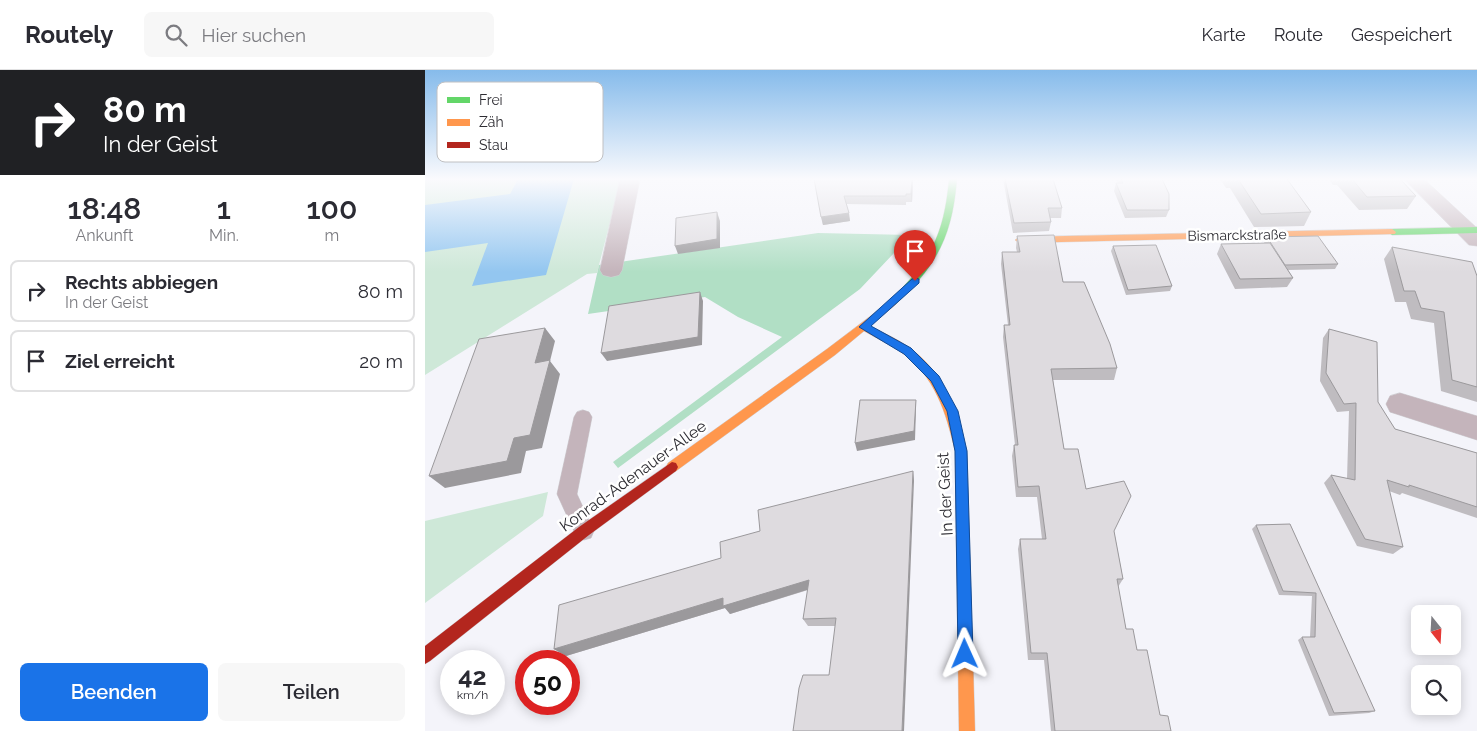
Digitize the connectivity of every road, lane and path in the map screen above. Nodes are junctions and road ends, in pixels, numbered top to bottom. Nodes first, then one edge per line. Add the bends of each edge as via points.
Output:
1 (624, 210) edge
2 (949, 210) edge
3 (1448, 210) edge
4 (1474, 233) edge
5 (1017, 240) edge
6 (611, 270) dead end
7 (864, 327) junction
8 (1400, 404) dead end
9 (583, 417) dead end
10 (1477, 428) edge
11 (584, 531) junction
12 (425, 656) edge
13 (967, 731) edge

1 - 6 street
2 - 7 main road via 944,234 933,259 915,281
3 - 4 street, Bismarckstraße
4 - 5 main road, Bismarckstraße
7 - 11 main road, Konrad-Adenauer-Allee
7 - 13 main road, In der Geist via 907,351 935,379 952,411 961,451
8 - 10 street
9 - 11 lane via 567,494
11 - 12 main road, Konrad-Adenauer-Allee

